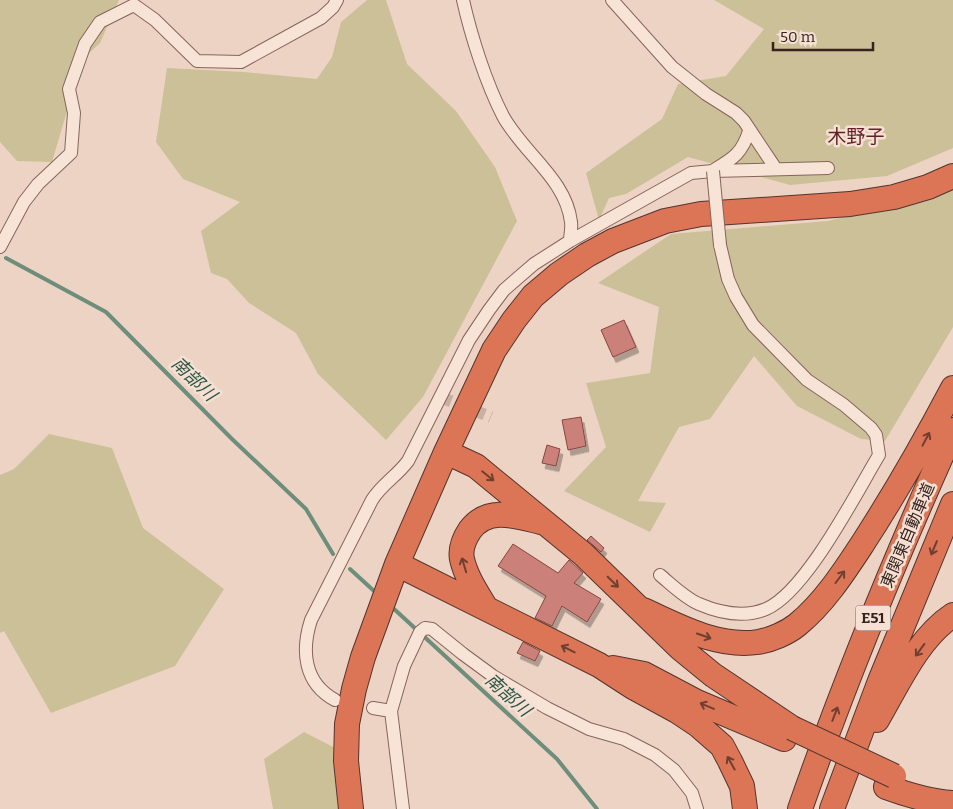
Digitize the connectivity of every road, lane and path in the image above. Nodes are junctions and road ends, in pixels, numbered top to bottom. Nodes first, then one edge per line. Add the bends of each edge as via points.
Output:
1 (337, 0) edge
2 (463, 0) edge
3 (612, 0) edge
4 (749, 131) junction
5 (828, 168) dead end
6 (776, 169) junction
7 (713, 171) junction
8 (953, 176) edge
9 (570, 241) junction
10 (0, 247) edge
11 (953, 388) edge
12 (953, 430) edge
13 (446, 452) junction
14 (953, 504) edge
15 (545, 523) junction
16 (397, 564) junction
17 (660, 575) dead end
18 (486, 608) junction
19 (643, 610) junction
20 (953, 615) edge
21 (599, 665) junction
22 (335, 700) dead end
23 (373, 708) dead end
24 (391, 711) junction
25 (788, 734) junction
26 (890, 782) junction
27 (953, 788) edge
28 (953, 803) edge
29 (351, 809) edge
30 (402, 809) edge
31 (697, 809) edge
32 (746, 809) edge
33 (800, 809) edge
34 (832, 809) edge
35 (837, 809) edge

1 - 10 street via 320,18 241,62 197,61 155,20 134,5 100,22 85,44 69,90 74,113 71,153 24,202
2 - 9 street via 490,88 504,117 564,197 572,223
3 - 4 street via 672,67 736,113
4 - 6 street
4 - 7 street via 738,154
5 - 6 street
6 - 7 street
7 - 9 street via 691,173
7 - 17 street, bridge via 720,245 736,297 754,325 808,380 871,428 876,436 879,455 821,552 797,583 767,608 736,614 715,610 698,604
8 - 13 highway via 894,197 850,204 701,214 665,221 613,241 559,274 514,320 494,350
9 - 22 street via 518,277 488,310 469,340 408,461 379,488 372,500 306,635 312,678 324,694
19 -> 11 highway via 710,638 738,643 760,642 795,627 810,614 846,569 898,488
33 -> 12 highway, 東関東自動車道 / E51 via 886,584
13 -> 15 highway via 476,466
13 - 16 highway
14 -> 34 highway, 東関東自動車道 / E51 via 880,681
18 -> 15 highway via 467,575 462,558 467,534 478,522 494,515
15 -> 19 highway
16 - 18 highway
16 - 29 highway via 363,657 347,724 346,761
21 -> 18 highway
19 - 25 highway via 680,648
20 -> 35 highway via 937,628 912,660 870,732
25 -> 21 highway via 697,702 644,674
32 -> 21 highway via 738,775 722,746 710,734
23 - 24 street
24 - 30 street
24 - 31 street via 404,666 420,632 424,628 432,629 492,676 547,708 655,755 674,770 692,793
25 - 26 highway, bridge
26 - 27 highway
26 - 28 highway via 906,794

